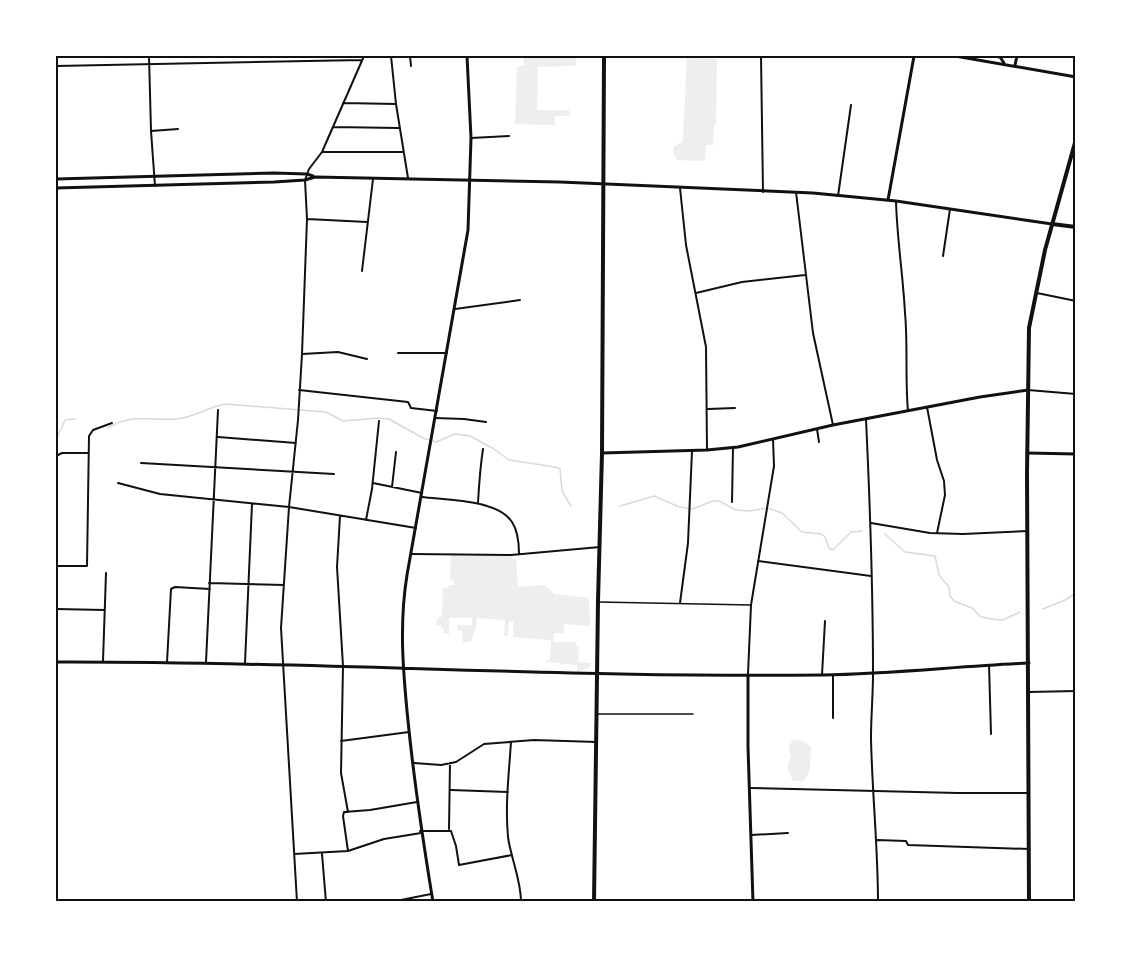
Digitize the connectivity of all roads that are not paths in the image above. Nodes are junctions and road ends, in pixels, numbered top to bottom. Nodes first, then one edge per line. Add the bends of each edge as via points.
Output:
1 (149, 56) edge
2 (218, 56) edge
3 (364, 56) edge
4 (391, 56) edge
5 (410, 56) edge
6 (467, 56) edge
7 (604, 56) edge
8 (761, 56) edge
9 (914, 56) edge
10 (955, 56) edge
11 (994, 56) edge
12 (1017, 56) edge
13 (362, 60) junction
14 (219, 63) junction
15 (1004, 63) junction
16 (149, 65) junction
17 (1015, 65) junction
18 (56, 66) edge
19 (411, 66) dead end
20 (1076, 76) edge
21 (344, 103) junction
22 (396, 104) junction
23 (851, 105) dead end
24 (333, 127) junction
25 (178, 129) dead end
26 (400, 129) junction
27 (151, 131) junction
28 (509, 136) dead end
29 (471, 138) junction
30 (1076, 139) edge
31 (322, 152) junction
32 (404, 152) junction
33 (236, 174) junction
34 (307, 174) junction
35 (154, 176) junction
36 (315, 177) junction
37 (373, 178) junction
38 (408, 178) junction
39 (56, 179) edge
40 (306, 180) junction
41 (471, 180) junction
42 (236, 183) junction
43 (603, 184) junction
44 (155, 186) junction
45 (680, 187) junction
46 (56, 188) edge
47 (763, 192) junction
48 (796, 192) junction
49 (837, 196) junction
50 (888, 200) junction
51 (896, 201) junction
52 (951, 208) junction
53 (307, 219) junction
54 (367, 222) junction
55 (1052, 224) junction
56 (1076, 227) edge
57 (943, 256) dead end
58 (362, 272) dead end
59 (805, 275) junction
60 (696, 293) junction
61 (1035, 293) junction
62 (520, 300) dead end
63 (1076, 301) edge
64 (454, 309) junction
65 (447, 352) junction
66 (398, 353) dead end
67 (302, 354) junction
68 (367, 359) dead end
69 (299, 390) junction
70 (1028, 390) junction
71 (1076, 394) edge
72 (927, 407) junction
73 (735, 408) dead end
74 (708, 409) junction
75 (218, 410) dead end
76 (437, 411) junction
77 (908, 411) junction
78 (435, 418) junction
79 (866, 419) junction
80 (379, 421) dead end
81 (486, 422) dead end
82 (112, 423) dead end
83 (833, 425) junction
84 (817, 429) junction
85 (218, 437) junction
86 (773, 439) junction
87 (819, 442) dead end
88 (296, 443) junction
89 (733, 448) junction
90 (483, 449) dead end
91 (707, 450) junction
92 (692, 451) junction
93 (396, 452) dead end
94 (88, 453) junction
95 (602, 453) junction
96 (1027, 453) junction
97 (1076, 454) edge
98 (56, 456) edge
99 (141, 463) dead end
100 (217, 466) junction
101 (293, 471) junction
102 (334, 474) dead end
103 (118, 483) dead end
104 (373, 483) junction
105 (392, 487) junction
106 (422, 495) junction
107 (214, 499) junction
108 (732, 502) dead end
109 (478, 503) junction
110 (252, 504) junction
111 (289, 507) junction
112 (340, 516) junction
113 (366, 520) junction
114 (871, 523) junction
115 (416, 528) junction
116 (1028, 531) junction
117 (937, 533) junction
118 (600, 547) junction
119 (411, 554) junction
120 (519, 554) junction
121 (758, 561) junction
122 (56, 566) edge
123 (106, 573) dead end
124 (871, 576) junction
125 (210, 583) junction
126 (248, 583) junction
127 (284, 585) junction
128 (210, 589) junction
129 (597, 602) junction
130 (680, 603) junction
131 (752, 605) junction
132 (56, 609) edge
133 (105, 610) junction
134 (825, 621) dead end
135 (56, 662) edge
136 (103, 662) junction
137 (167, 662) junction
138 (206, 662) junction
139 (245, 663) junction
140 (1029, 663) junction
141 (283, 664) junction
142 (989, 665) junction
143 (343, 666) junction
144 (402, 668) junction
145 (597, 674) junction
146 (873, 674) junction
147 (748, 675) junction
148 (822, 675) junction
149 (833, 675) junction
150 (1076, 691) edge
151 (1029, 692) junction
152 (597, 714) junction
153 (693, 714) dead end
154 (833, 718) dead end
155 (409, 732) junction
156 (991, 734) dead end
157 (341, 741) junction
158 (511, 742) junction
159 (597, 742) junction
160 (412, 763) junction
161 (450, 763) junction
162 (750, 788) junction
163 (451, 790) junction
164 (508, 792) junction
165 (873, 792) junction
166 (1029, 793) junction
167 (417, 802) junction
168 (348, 812) junction
169 (449, 830) junction
170 (420, 832) junction
171 (788, 833) dead end
172 (751, 835) junction
173 (877, 840) junction
174 (1029, 849) junction
175 (348, 851) junction
176 (293, 854) junction
177 (322, 854) junction
178 (512, 855) junction
179 (431, 894) junction
180 (297, 902) edge
181 (326, 902) edge
182 (391, 902) edge
183 (433, 902) edge
184 (520, 902) edge
185 (594, 902) edge
186 (753, 902) edge
187 (878, 902) edge
188 (1029, 902) edge

1 - 16 street
2 - 14 street
3 - 13 street
4 - 22 street
5 - 19 street
6 - 29 street
7 - 43 main road
8 - 47 street
9 - 50 street
10 - 15 street
11 - 15 street
12 - 17 street
13 - 14 street
13 - 21 street
14 - 16 street
15 - 17 street
16 - 18 street
16 - 27 street
17 - 20 street
21 - 22 street
21 - 24 street
22 - 26 street
23 - 49 street
24 - 26 street
24 - 31 street
25 - 27 street
26 - 32 street
27 - 35 street
28 - 29 street
29 - 41 street
30 - 55 main road
31 - 32 street
31 - 34 street
32 - 38 street
33 - 34 street
33 - 35 street
33 - 42 street
34 - 36 street
34 - 40 street
35 - 39 street
35 - 44 street
36 - 37 street
36 - 40 street
37 - 38 street
37 - 54 street
38 - 41 street
40 - 42 street
40 - 53 street
41 - 43 street
41 - 64 street via 468,230
42 - 44 street
43 - 45 street
43 - 95 main road
44 - 46 street
45 - 47 street
45 - 60 street
47 - 48 street
48 - 49 street
48 - 59 street
49 - 50 street
50 - 51 street
51 - 52 street
51 - 77 street via 906,315
52 - 55 street
52 - 57 street
53 - 54 street
53 - 67 street
54 - 58 street
55 - 56 main road
55 - 61 main road
59 - 60 street via 742,282
59 - 83 street
60 - 74 street via 706,347
61 - 63 street
61 - 70 main road via 1029,328
62 - 64 street
64 - 65 street
65 - 66 street
65 - 76 street
67 - 68 street via 338,352
67 - 69 street
69 - 76 street via 408,402 414,408
69 - 88 street
70 - 71 street
70 - 72 street
70 - 96 main road
72 - 77 street
72 - 117 street via 945,495
73 - 74 street
74 - 91 street
75 - 85 street
76 - 78 street
77 - 79 street
78 - 81 street
78 - 106 street
79 - 83 street
79 - 114 street
80 - 104 street
82 - 94 street via 91,432
83 - 84 street
84 - 86 street
84 - 87 street
85 - 88 street
85 - 100 street
86 - 89 street
86 - 121 street via 774,466
88 - 101 street
89 - 91 street
89 - 108 street
90 - 109 street
91 - 92 street
92 - 95 street
92 - 130 street via 688,543
93 - 105 street
94 - 98 street
94 - 122 street via 87,566
95 - 118 main road
96 - 97 street
96 - 116 main road
99 - 100 street
100 - 101 street
100 - 107 street
101 - 102 street
101 - 111 street
103 - 107 street via 160,494
104 - 105 street
104 - 113 street
105 - 106 street
106 - 109 street
106 - 115 street
107 - 110 street
107 - 125 street
109 - 120 street via 511,520
110 - 111 street
110 - 126 street
111 - 112 street
111 - 127 street
112 - 113 street
112 - 143 street via 338,603
113 - 115 street
114 - 117 street
114 - 124 street
115 - 119 street
116 - 117 street
116 - 140 main road
118 - 120 street
118 - 129 main road
119 - 120 street
119 - 144 street via 402,610
121 - 124 street
121 - 131 street
123 - 133 street
124 - 146 street
125 - 126 street
125 - 128 street
126 - 127 street
126 - 139 street
127 - 141 street
128 - 137 street via 171,589
128 - 138 street
129 - 130 street
129 - 145 main road
130 - 131 street
131 - 147 street
132 - 133 street
133 - 136 street
134 - 148 street
135 - 136 street
136 - 137 street
137 - 138 street
138 - 139 street
139 - 141 street
140 - 142 street
140 - 151 main road
141 - 143 street
141 - 176 street
142 - 146 street
142 - 156 street
143 - 144 street
143 - 157 street
144 - 145 street
144 - 155 street
145 - 147 street
145 - 152 main road
146 - 149 street
146 - 165 street
147 - 148 street
147 - 162 street
148 - 149 street
149 - 154 street
150 - 151 street
151 - 166 main road
152 - 153 street
152 - 159 main road
155 - 157 street
155 - 160 street
157 - 168 street via 342,783
158 - 159 street
158 - 161 street via 484,744
158 - 164 street
159 - 185 main road
160 - 161 street
160 - 167 street
161 - 163 street
162 - 165 street
162 - 172 street
163 - 164 street
163 - 169 street
164 - 178 street
165 - 166 street
165 - 173 street
166 - 174 main road
167 - 168 street
167 - 170 street
168 - 175 street via 343,816
169 - 170 street
169 - 178 street via 459,865
170 - 175 street
170 - 179 street
171 - 172 street
172 - 186 street
173 - 174 street via 906,841 909,845
173 - 187 street
174 - 188 main road
175 - 177 street
176 - 177 street
176 - 180 street
177 - 181 street
178 - 184 street via 519,877
179 - 182 street
179 - 183 street

